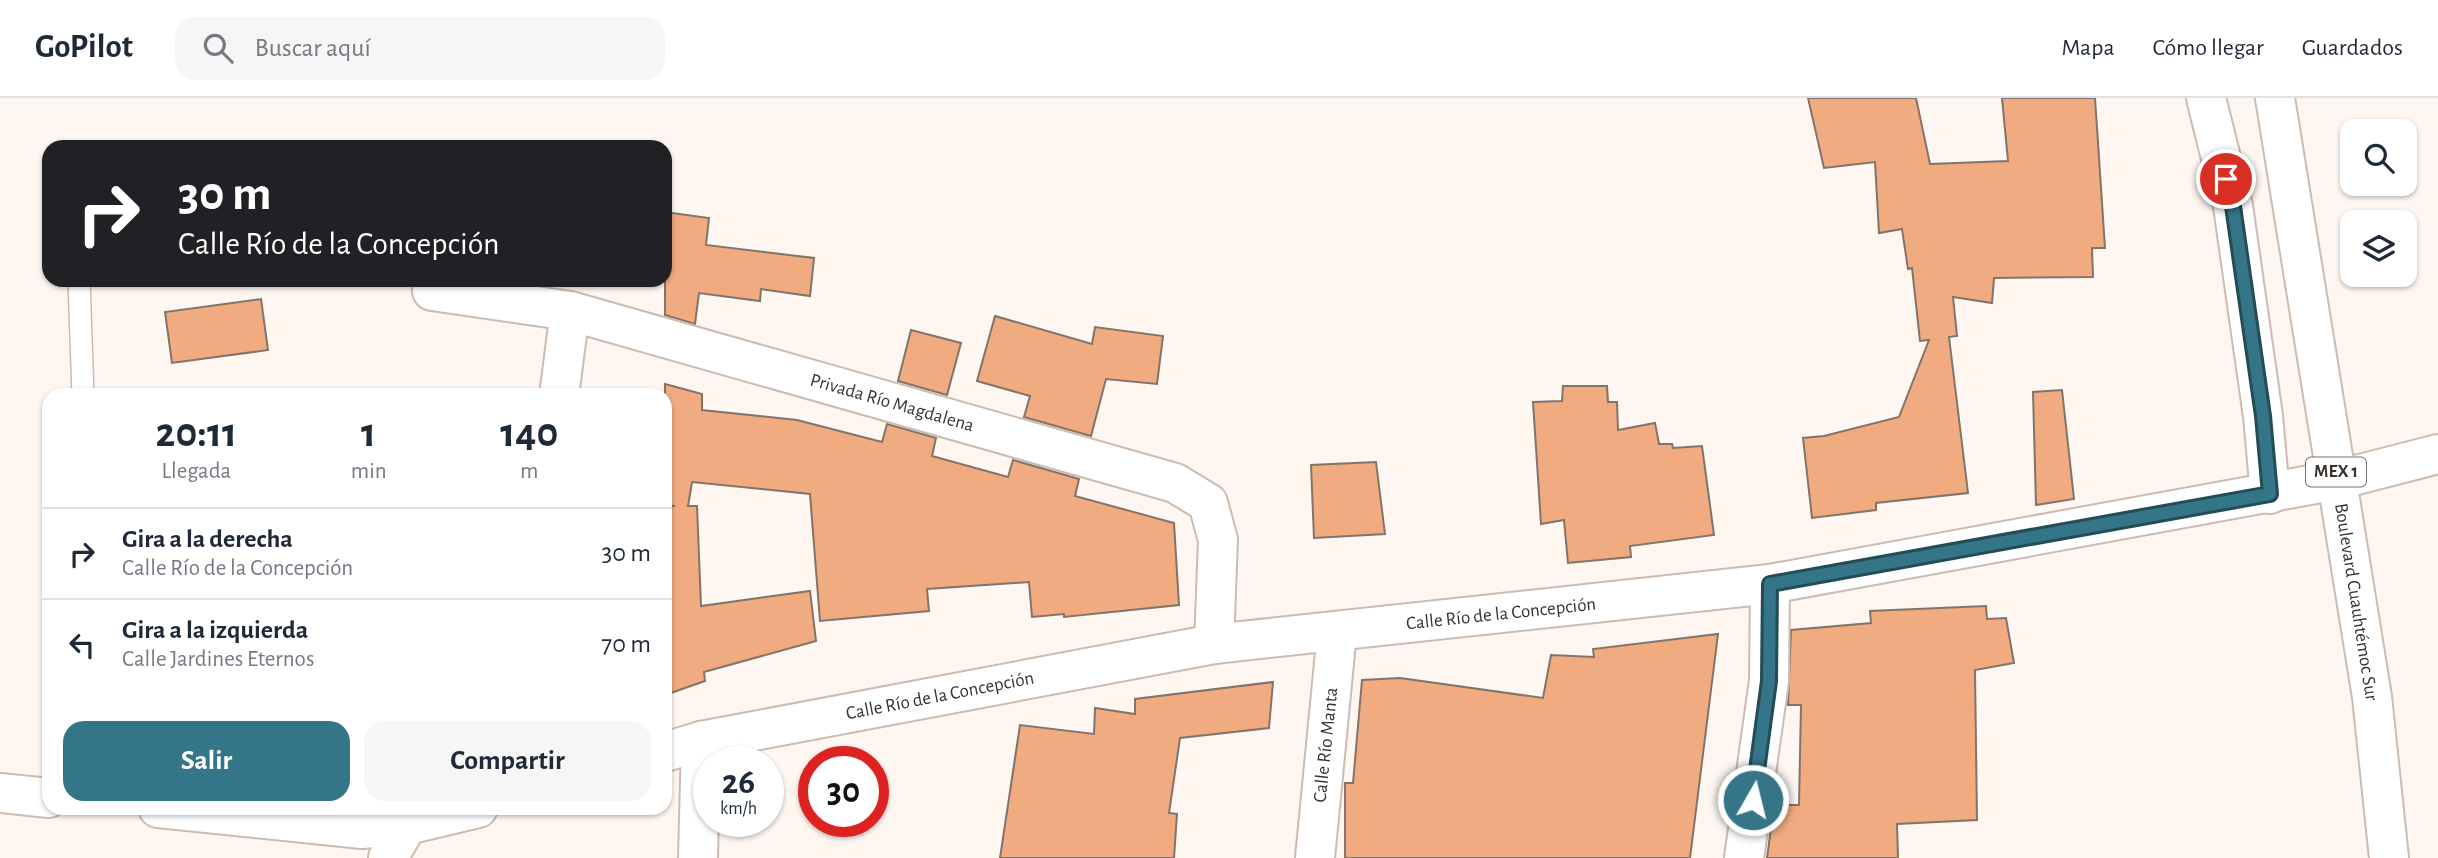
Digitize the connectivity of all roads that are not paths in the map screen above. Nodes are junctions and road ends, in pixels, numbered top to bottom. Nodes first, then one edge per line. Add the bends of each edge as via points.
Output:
1 (2206, 98) edge
2 (2275, 98) edge
3 (79, 287) edge
4 (432, 291) dead end
5 (570, 311) junction
6 (83, 388) edge
7 (560, 388) edge
8 (2438, 454) edge
9 (2337, 480) junction
10 (2270, 494) junction
11 (1770, 584) junction
12 (1337, 632) junction
13 (1214, 644) junction
14 (701, 741) junction
15 (672, 750) edge
16 (0, 793) edge
17 (42, 797) edge
18 (226, 815) edge
19 (449, 815) edge
20 (407, 825) junction
21 (388, 858) edge
22 (698, 858) edge
23 (1315, 858) edge
24 (1744, 858) edge
25 (2389, 858) edge

1 - 10 street via 2233,206
2 - 9 street, Boulevard Cuauhtémoc Sur / MEX 1
3 - 6 lane
4 - 5 street, Privada Río Magdalena
5 - 7 street
5 - 13 street, Privada Río Magdalena via 1175,483 1208,503 1219,540
8 - 9 street, Calle Río de la Concepción
9 - 10 street, Calle Río de la Concepción
9 - 25 street, Boulevard Cuauhtémoc Sur / MEX 1 via 2372,697
10 - 11 street, Calle Río de la Concepción
11 - 12 street, Calle Río de la Concepción
11 - 24 street via 1769,681
12 - 13 street, Calle Río de la Concepción
12 - 23 street, Calle Río Manta
13 - 14 street, Calle Río de la Concepción
14 - 15 street, Calle Río de la Concepción
14 - 22 street
16 - 17 street
18 - 20 street via 362,829
19 - 20 street
20 - 21 street

